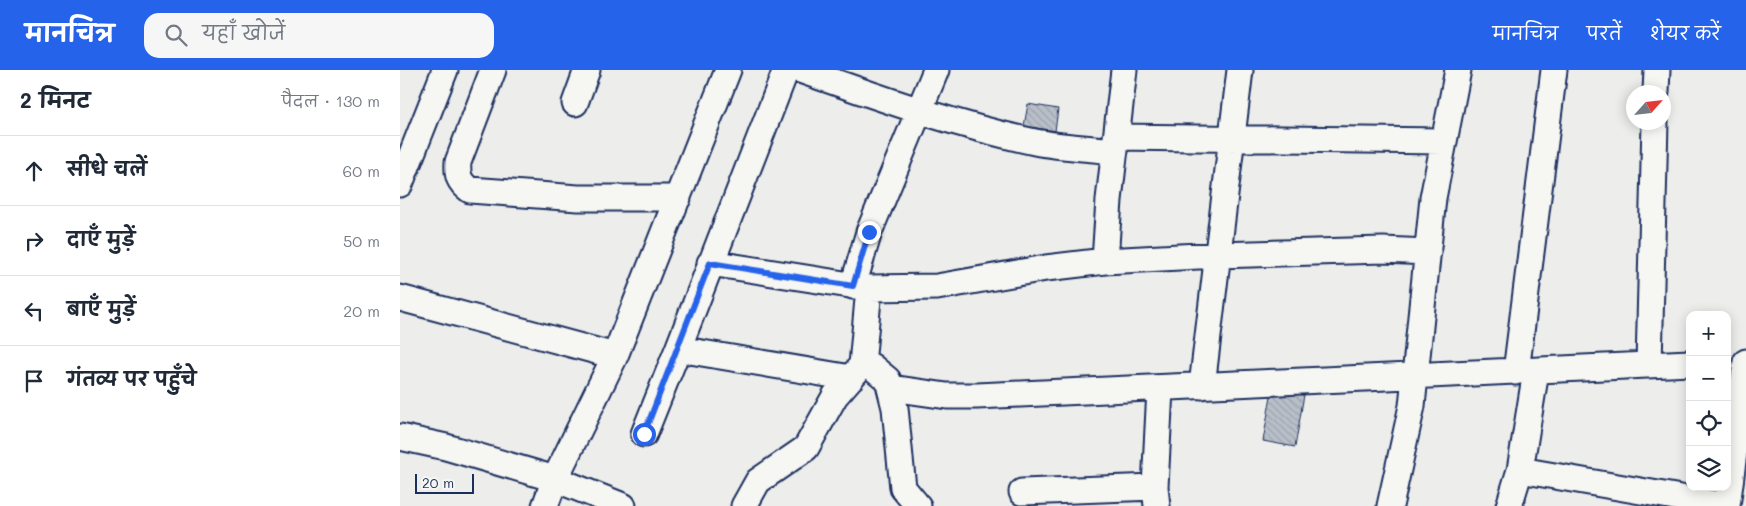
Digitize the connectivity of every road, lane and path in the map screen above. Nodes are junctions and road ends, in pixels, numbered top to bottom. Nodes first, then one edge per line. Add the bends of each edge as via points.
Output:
1 (445, 70) edge
2 (493, 70) edge
3 (587, 70) edge
4 (728, 70) edge
5 (786, 70) edge
6 (800, 70) edge
7 (936, 70) edge
8 (1124, 70) edge
9 (1240, 70) edge
10 (1458, 70) edge
11 (1554, 70) edge
12 (1657, 70) edge
13 (1656, 85) edge
14 (575, 103) dead end
15 (919, 111) junction
16 (1655, 130) edge
17 (1232, 138) junction
18 (1443, 141) junction
19 (1115, 144) junction
20 (400, 184) edge
21 (678, 198) junction
22 (1428, 252) junction
23 (1217, 254) junction
24 (1105, 261) junction
25 (710, 263) junction
26 (861, 287) junction
27 (400, 298) edge
28 (678, 348) junction
29 (615, 356) junction
30 (1731, 362) edge
31 (1746, 362) edge
32 (1686, 363) edge
33 (1649, 365) junction
34 (1526, 371) junction
35 (856, 372) junction
36 (1415, 376) junction
37 (1202, 386) junction
38 (891, 388) junction
39 (1160, 388) junction
40 (644, 434) dead end
41 (400, 437) edge
42 (1520, 470) junction
43 (555, 480) junction
44 (1022, 492) dead end
45 (1156, 496) edge
46 (1615, 497) edge
47 (595, 502) edge
48 (546, 506) edge
49 (623, 506) edge
50 (744, 506) edge
51 (918, 506) edge
52 (1390, 506) edge
53 (1510, 506) edge
54 (1727, 506) edge

1 - 20 street
2 - 21 street via 458,162 457,176 462,185 470,190 578,198
3 - 14 street
4 - 21 street
5 - 25 street
6 - 15 street
7 - 15 street
8 - 19 street
9 - 17 street
10 - 18 street
11 - 34 street
12 - 13 street
15 - 19 street via 1037,142
15 - 26 street via 869,232
16 - 33 street
17 - 18 street
17 - 19 street
17 - 23 street
18 - 22 street
19 - 24 street
21 - 29 street
22 - 23 street
22 - 36 street
23 - 24 street
23 - 37 street
24 - 26 street via 937,287
25 - 26 street
25 - 28 street
26 - 35 street
27 - 29 street
28 - 35 street
28 - 40 street
29 - 43 street
30 - 31 street
31 - 54 street
32 - 33 street
33 - 34 street
34 - 36 street
34 - 42 street
35 - 38 street via 871,366 884,374
35 - 50 street via 835,396 806,448 758,480
36 - 37 street
36 - 52 street via 1412,406
37 - 39 street
38 - 39 street via 962,396
38 - 51 street via 902,488
39 - 45 street
41 - 43 street via 446,447
42 - 46 street
42 - 53 street
43 - 47 street
43 - 48 street
44 - 45 street
46 - 54 street
47 - 49 street

